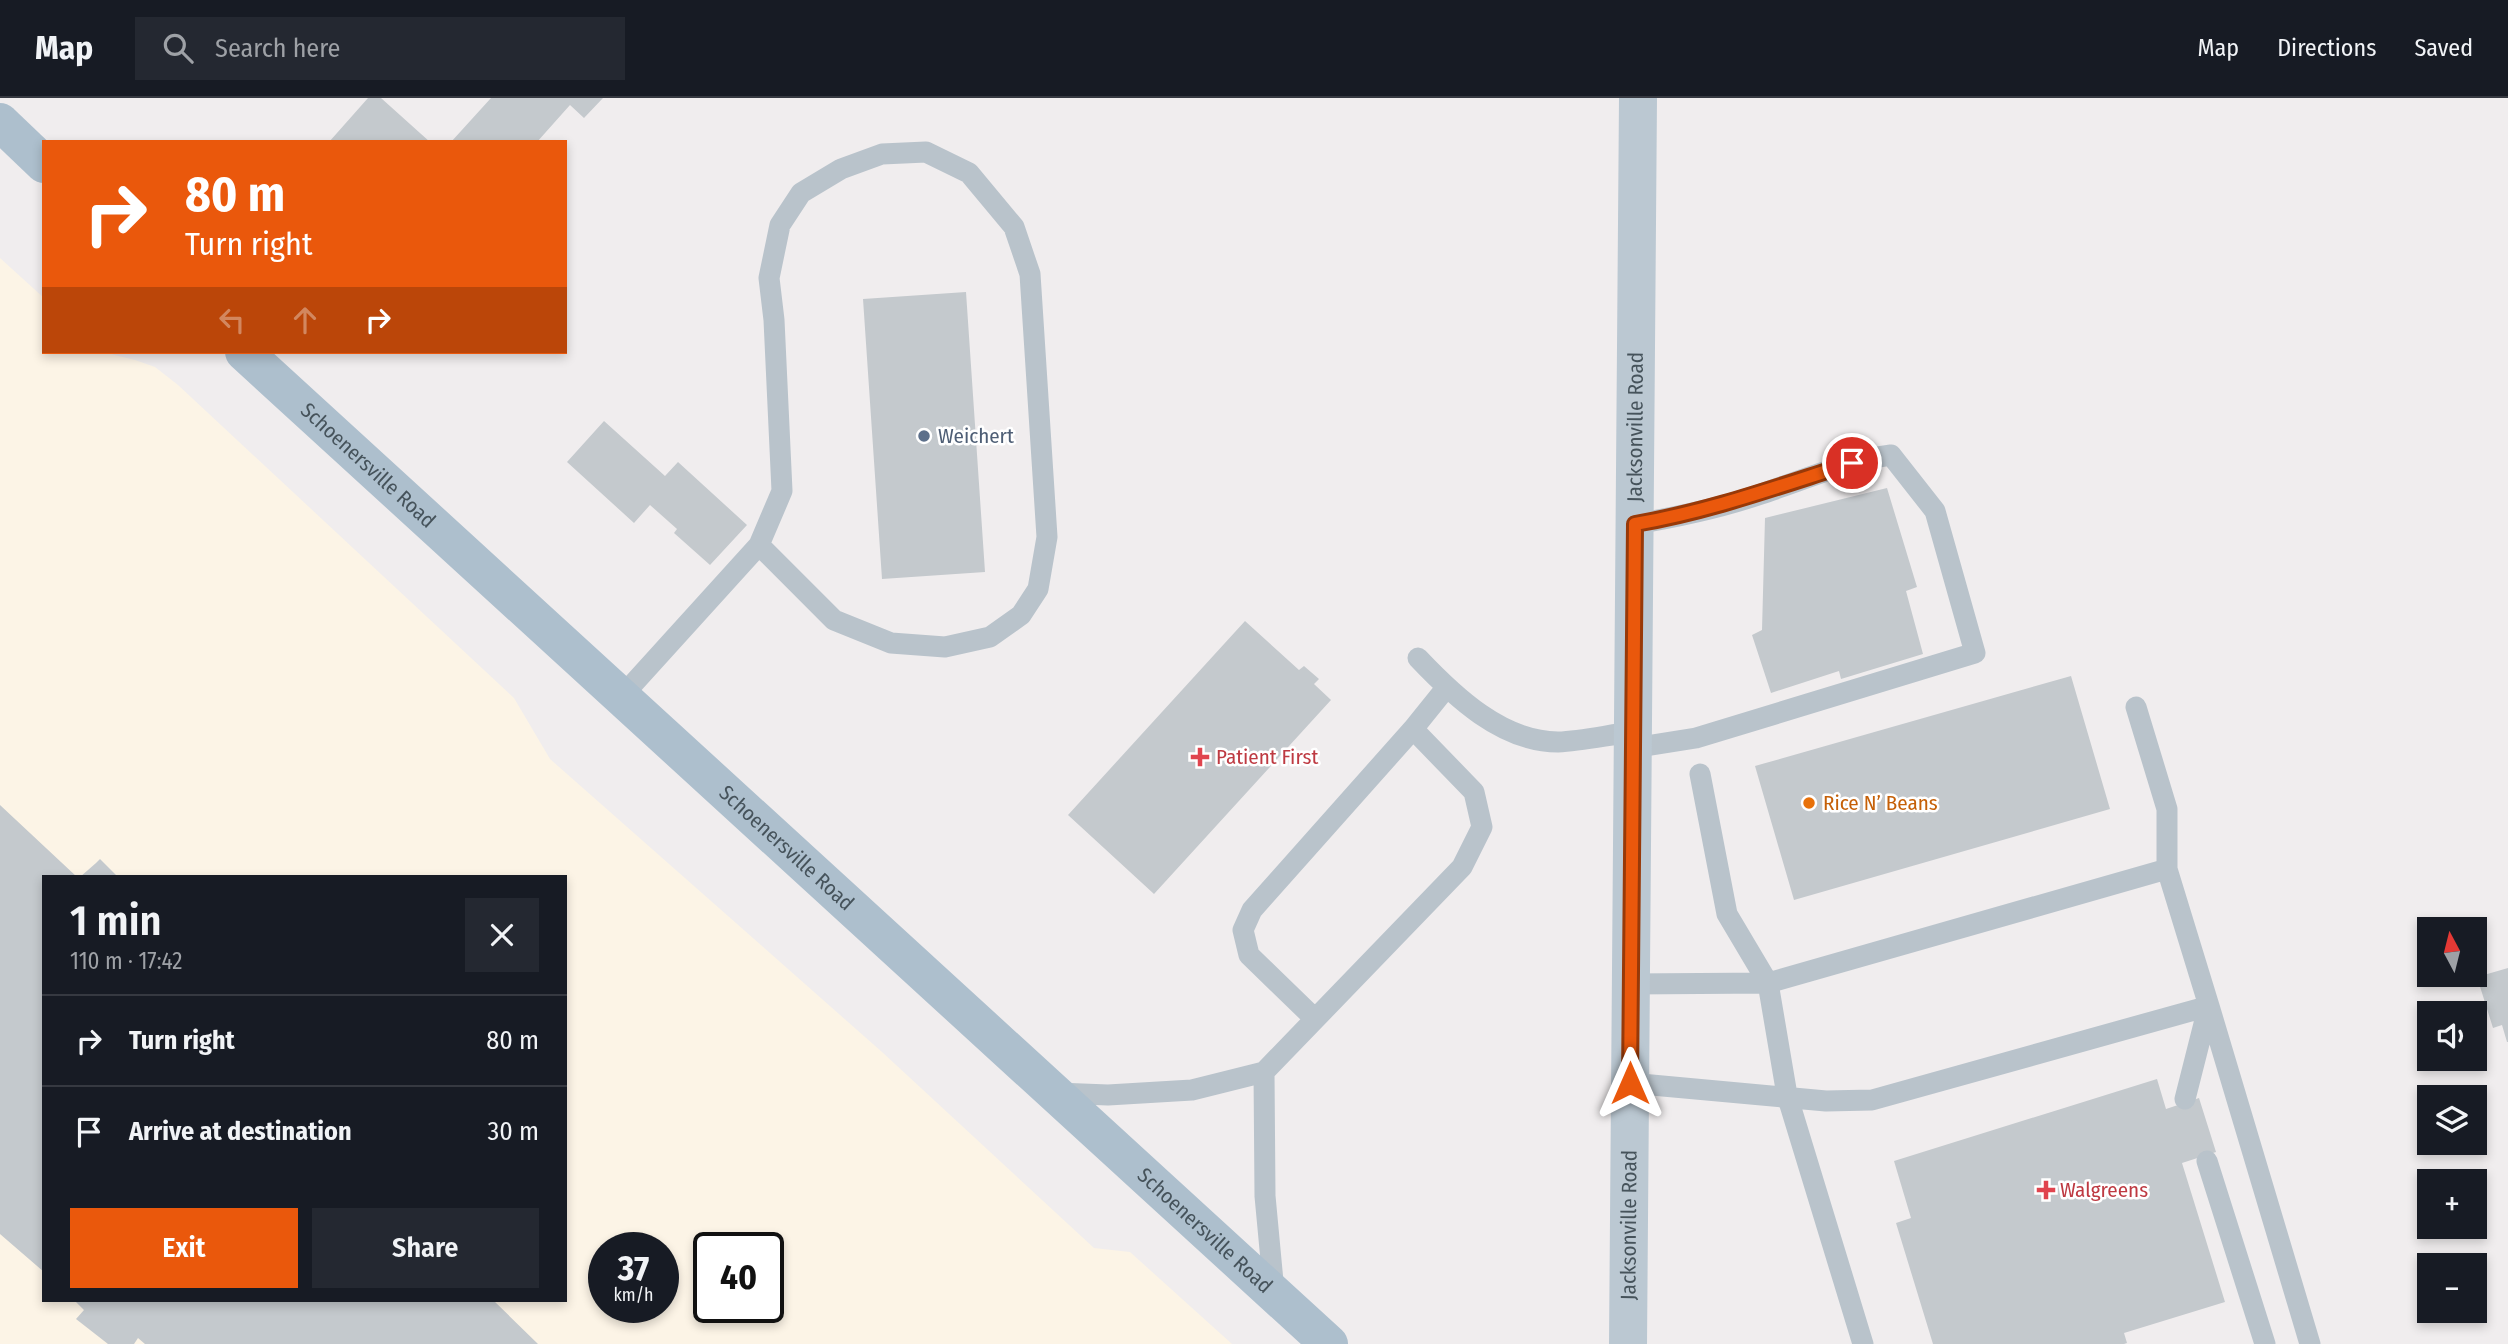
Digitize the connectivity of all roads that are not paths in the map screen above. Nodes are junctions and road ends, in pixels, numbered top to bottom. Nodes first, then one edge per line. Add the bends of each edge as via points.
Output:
1 (1638, 98) edge
2 (0, 122) edge
3 (42, 162) edge
4 (246, 354) edge
5 (1635, 524) junction
6 (759, 545) junction
7 (1418, 658) dead end
8 (1446, 688) junction
9 (623, 695) junction
10 (2136, 707) dead end
11 (1413, 729) junction
12 (1633, 740) junction
13 (1700, 774) dead end
14 (2167, 869) junction
15 (1768, 983) junction
16 (1631, 984) junction
17 (2208, 1006) junction
18 (1315, 1019) junction
19 (1264, 1072) junction
20 (1630, 1083) junction
21 (1057, 1093) junction
22 (1787, 1095) junction
23 (2185, 1099) dead end
24 (2207, 1161) dead end
25 (1274, 1292) junction
26 (1329, 1344) edge
27 (1628, 1344) edge
28 (1863, 1344) edge
29 (2265, 1344) edge
30 (2310, 1344) edge

1 - 5 street, Jacksonville Road
2 - 3 main road
4 - 9 main road, Schoenersville Road
5 - 12 street, Jacksonville Road
5 - 12 lane via 1698,512 1867,458 1891,455 1936,511 1975,653 1696,738
6 - 6 lane via 782,491 769,278 780,225 801,192 841,169 882,154 926,152 969,173 1014,226 1030,274 1046,537 1038,589 1021,615 990,637 946,647 891,643 834,620
6 - 9 lane
7 - 8 lane
8 - 11 lane
8 - 12 lane via 1516,734 1556,742
9 - 21 main road, Schoenersville Road
10 - 14 lane via 2167,809
11 - 18 lane via 1474,792 1482,827 1462,867
11 - 18 lane via 1252,909 1243,930 1249,955
12 - 16 street, Jacksonville Road
13 - 15 lane via 1727,914
14 - 15 lane
14 - 17 lane
15 - 16 lane
15 - 22 lane
16 - 20 street, Jacksonville Road
17 - 22 lane via 1872,1100 1826,1101
17 - 23 lane
17 - 30 lane
18 - 19 lane
19 - 21 lane via 1192,1090 1108,1096
19 - 25 lane via 1265,1196
20 - 22 lane
20 - 27 street, Jacksonville Road
21 - 25 main road, Schoenersville Road
22 - 28 lane
24 - 29 lane
25 - 26 main road, Schoenersville Road

